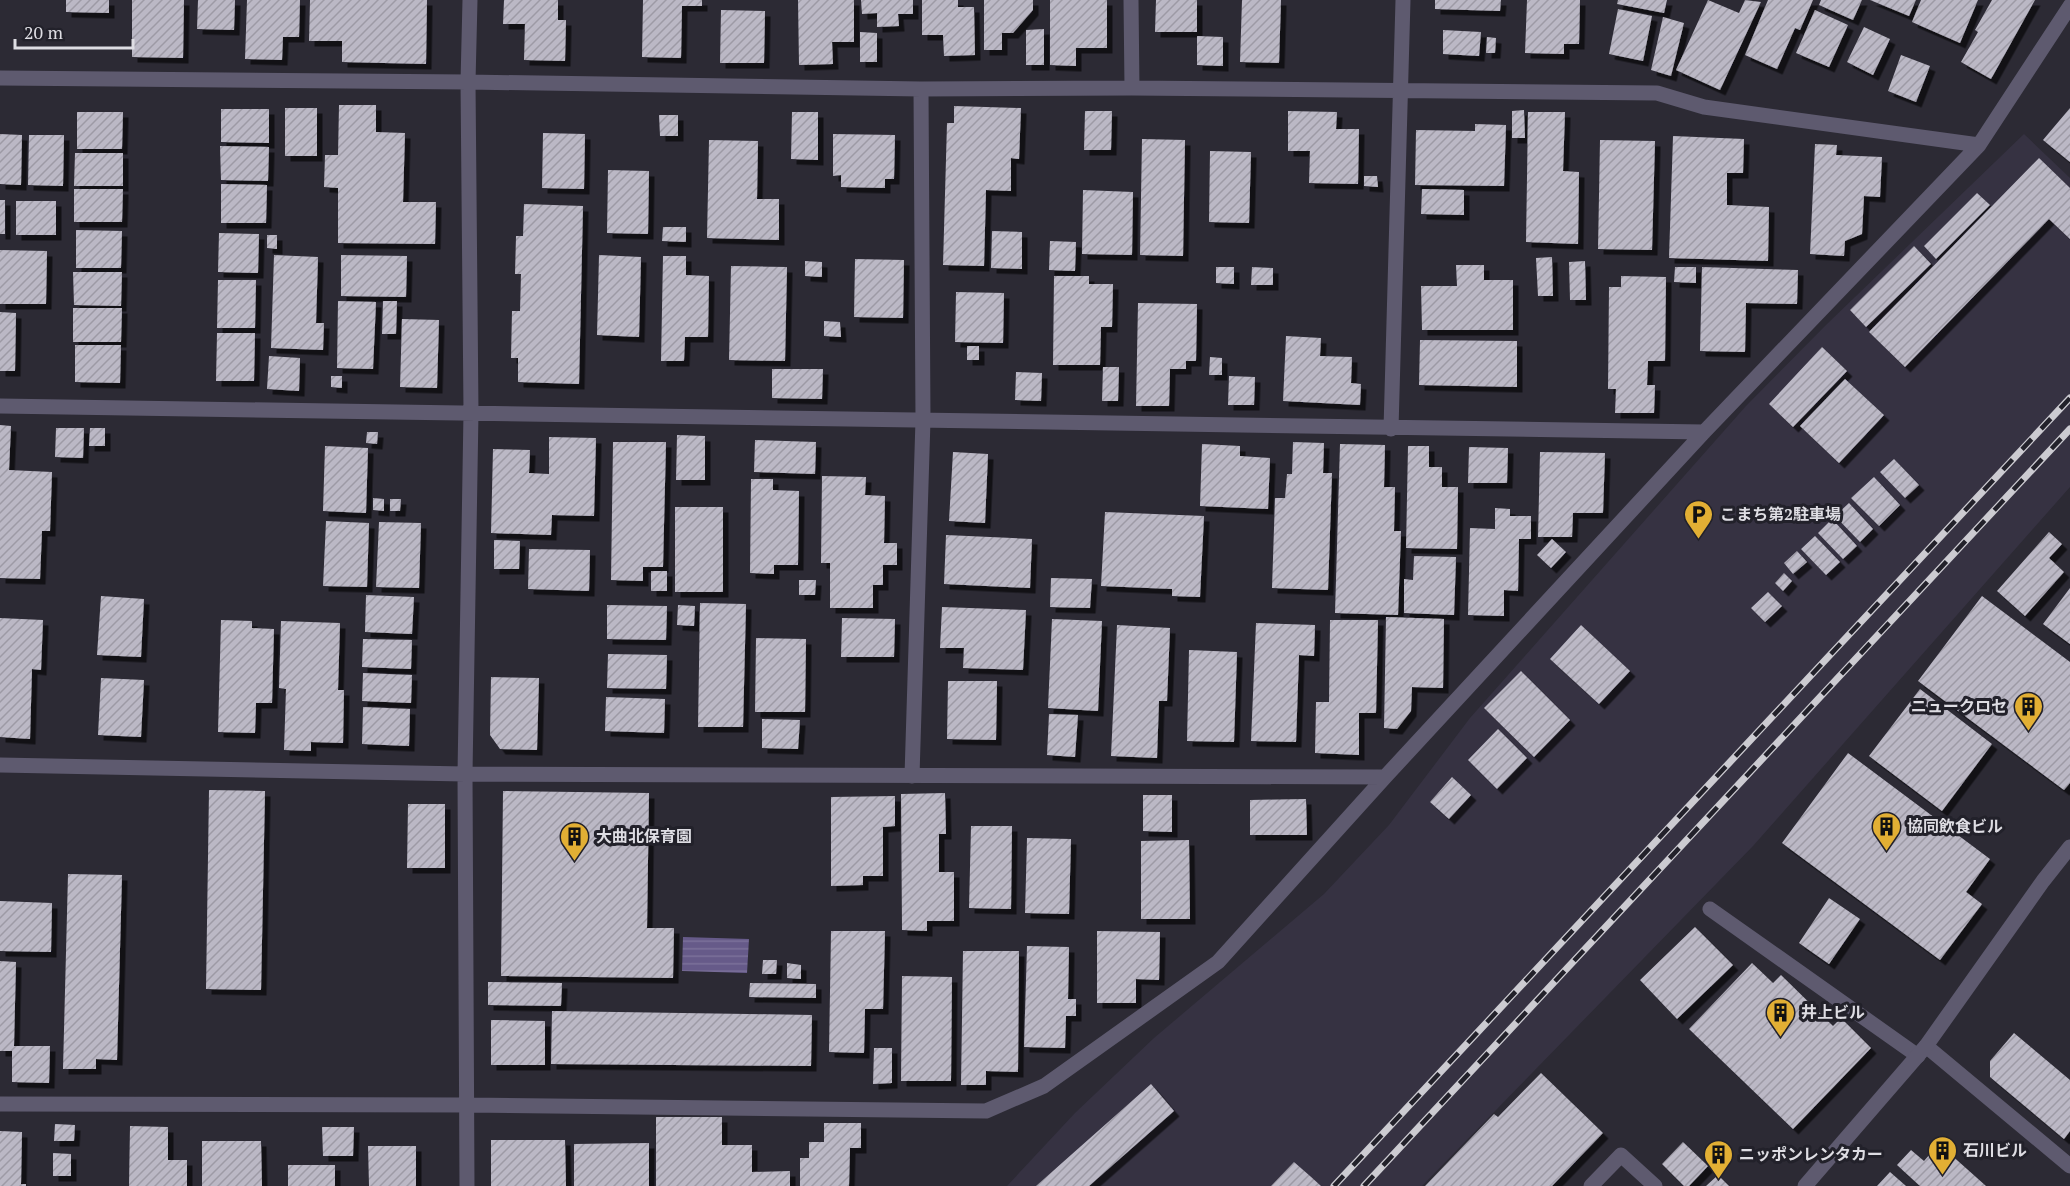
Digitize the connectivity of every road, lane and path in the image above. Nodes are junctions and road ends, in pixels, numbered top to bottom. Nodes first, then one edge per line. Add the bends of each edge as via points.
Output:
1 (470, 0) edge
2 (1131, 0) edge
3 (1403, 0) edge
4 (2070, 6) edge
5 (0, 78) edge
6 (468, 82) junction
7 (1132, 88) junction
8 (921, 89) junction
9 (1399, 90) junction
10 (1979, 145) junction
11 (0, 406) edge
12 (471, 412) junction
13 (923, 420) junction
14 (1391, 429) junction
15 (1704, 432) junction
16 (0, 765) edge
17 (465, 774) junction
18 (912, 776) junction
19 (1385, 777) junction
20 (2070, 847) edge
21 (1710, 909) dead end
22 (1922, 1051) junction
23 (0, 1104) edge
24 (468, 1105) junction
25 (2070, 1166) edge
26 (467, 1186) edge
27 (1591, 1186) edge
28 (1655, 1186) edge
29 (1805, 1186) edge

1 - 6 street
2 - 7 street
3 - 9 street
4 - 10 street
5 - 6 street
6 - 8 street
6 - 12 street
7 - 8 street
7 - 9 street
8 - 13 street
9 - 10 street via 1657,93 1704,107
9 - 14 street
10 - 15 street
11 - 12 street
12 - 13 street
12 - 17 street
13 - 14 street
13 - 18 street
14 - 15 street
15 - 19 street
16 - 17 street
17 - 18 street
17 - 24 street
18 - 19 street
19 - 24 street via 1218,962 1044,1086 986,1111
20 - 22 street
21 - 22 street
22 - 25 street
22 - 29 street
23 - 24 street
24 - 26 street
27 - 28 street via 1621,1155

